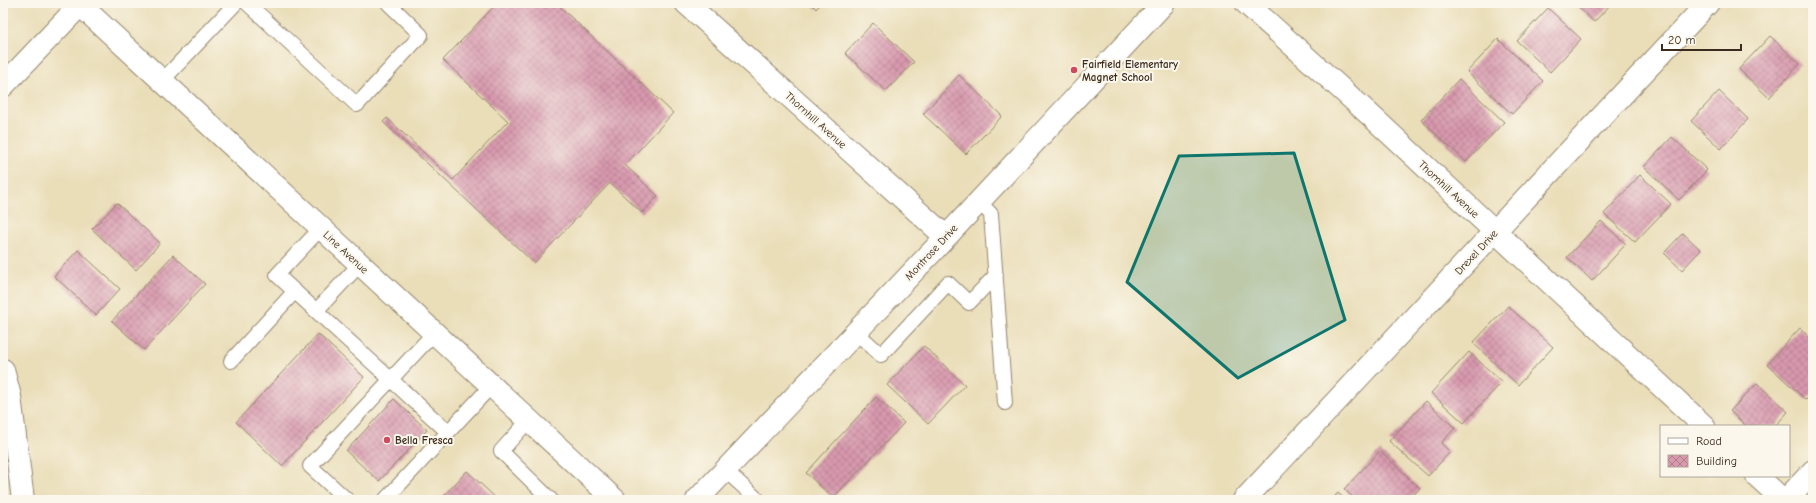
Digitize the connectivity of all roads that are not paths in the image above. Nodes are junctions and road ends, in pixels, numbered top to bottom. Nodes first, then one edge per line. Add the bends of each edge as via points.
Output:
1 (236, 3) edge
2 (247, 3) edge
3 (388, 3) edge
4 (686, 3) edge
5 (1164, 3) edge
6 (1246, 3) edge
7 (1708, 3) edge
8 (80, 4) edge
9 (162, 81) junction
10 (3, 86) edge
11 (979, 202) junction
12 (320, 228) junction
13 (1495, 232) junction
14 (946, 237) junction
15 (360, 264) junction
16 (996, 275) junction
17 (295, 291) junction
18 (316, 310) junction
19 (856, 332) junction
20 (434, 333) junction
21 (231, 361) dead end
22 (3, 370) edge
23 (391, 380) junction
24 (491, 386) junction
25 (1005, 403) dead end
26 (529, 420) junction
27 (1703, 425) edge
28 (448, 432) junction
29 (726, 470) junction
30 (1813, 471) edge
31 (1758, 477) edge
32 (23, 500) edge
33 (347, 500) edge
34 (385, 500) edge
35 (551, 500) edge
36 (615, 500) edge
37 (697, 500) edge
38 (758, 500) edge
39 (1244, 500) edge
40 (1783, 500) edge
41 (1786, 500) edge

1 - 9 lane
2 - 3 lane via 358,105 421,35
4 - 14 street, Thornhill Avenue
5 - 11 street, Montrose Drive
6 - 13 street, Thornhill Avenue
7 - 13 street, Drexel Drive
8 - 9 street, Line Avenue
8 - 10 street
9 - 12 street, Line Avenue
11 - 14 street, Montrose Drive
11 - 16 lane via 991,214
12 - 15 street, Line Avenue
12 - 17 lane via 277,275
13 - 27 street, Thornhill Avenue
13 - 39 street, Drexel Drive
14 - 19 street, Montrose Drive
15 - 18 lane
15 - 20 street, Line Avenue
16 - 19 lane via 969,303 948,283 881,355
16 - 25 lane
17 - 18 lane
17 - 21 lane
18 - 23 lane
19 - 29 street, Montrose Drive
20 - 23 lane
20 - 24 street, Line Avenue
22 - 32 street via 10,396
23 - 28 lane
23 - 33 lane via 310,466
24 - 26 street, Line Avenue
24 - 28 lane
26 - 35 lane via 501,451
26 - 36 street, Line Avenue
28 - 34 lane
29 - 37 street, Montrose Drive
29 - 38 lane
30 - 41 street
31 - 40 street

